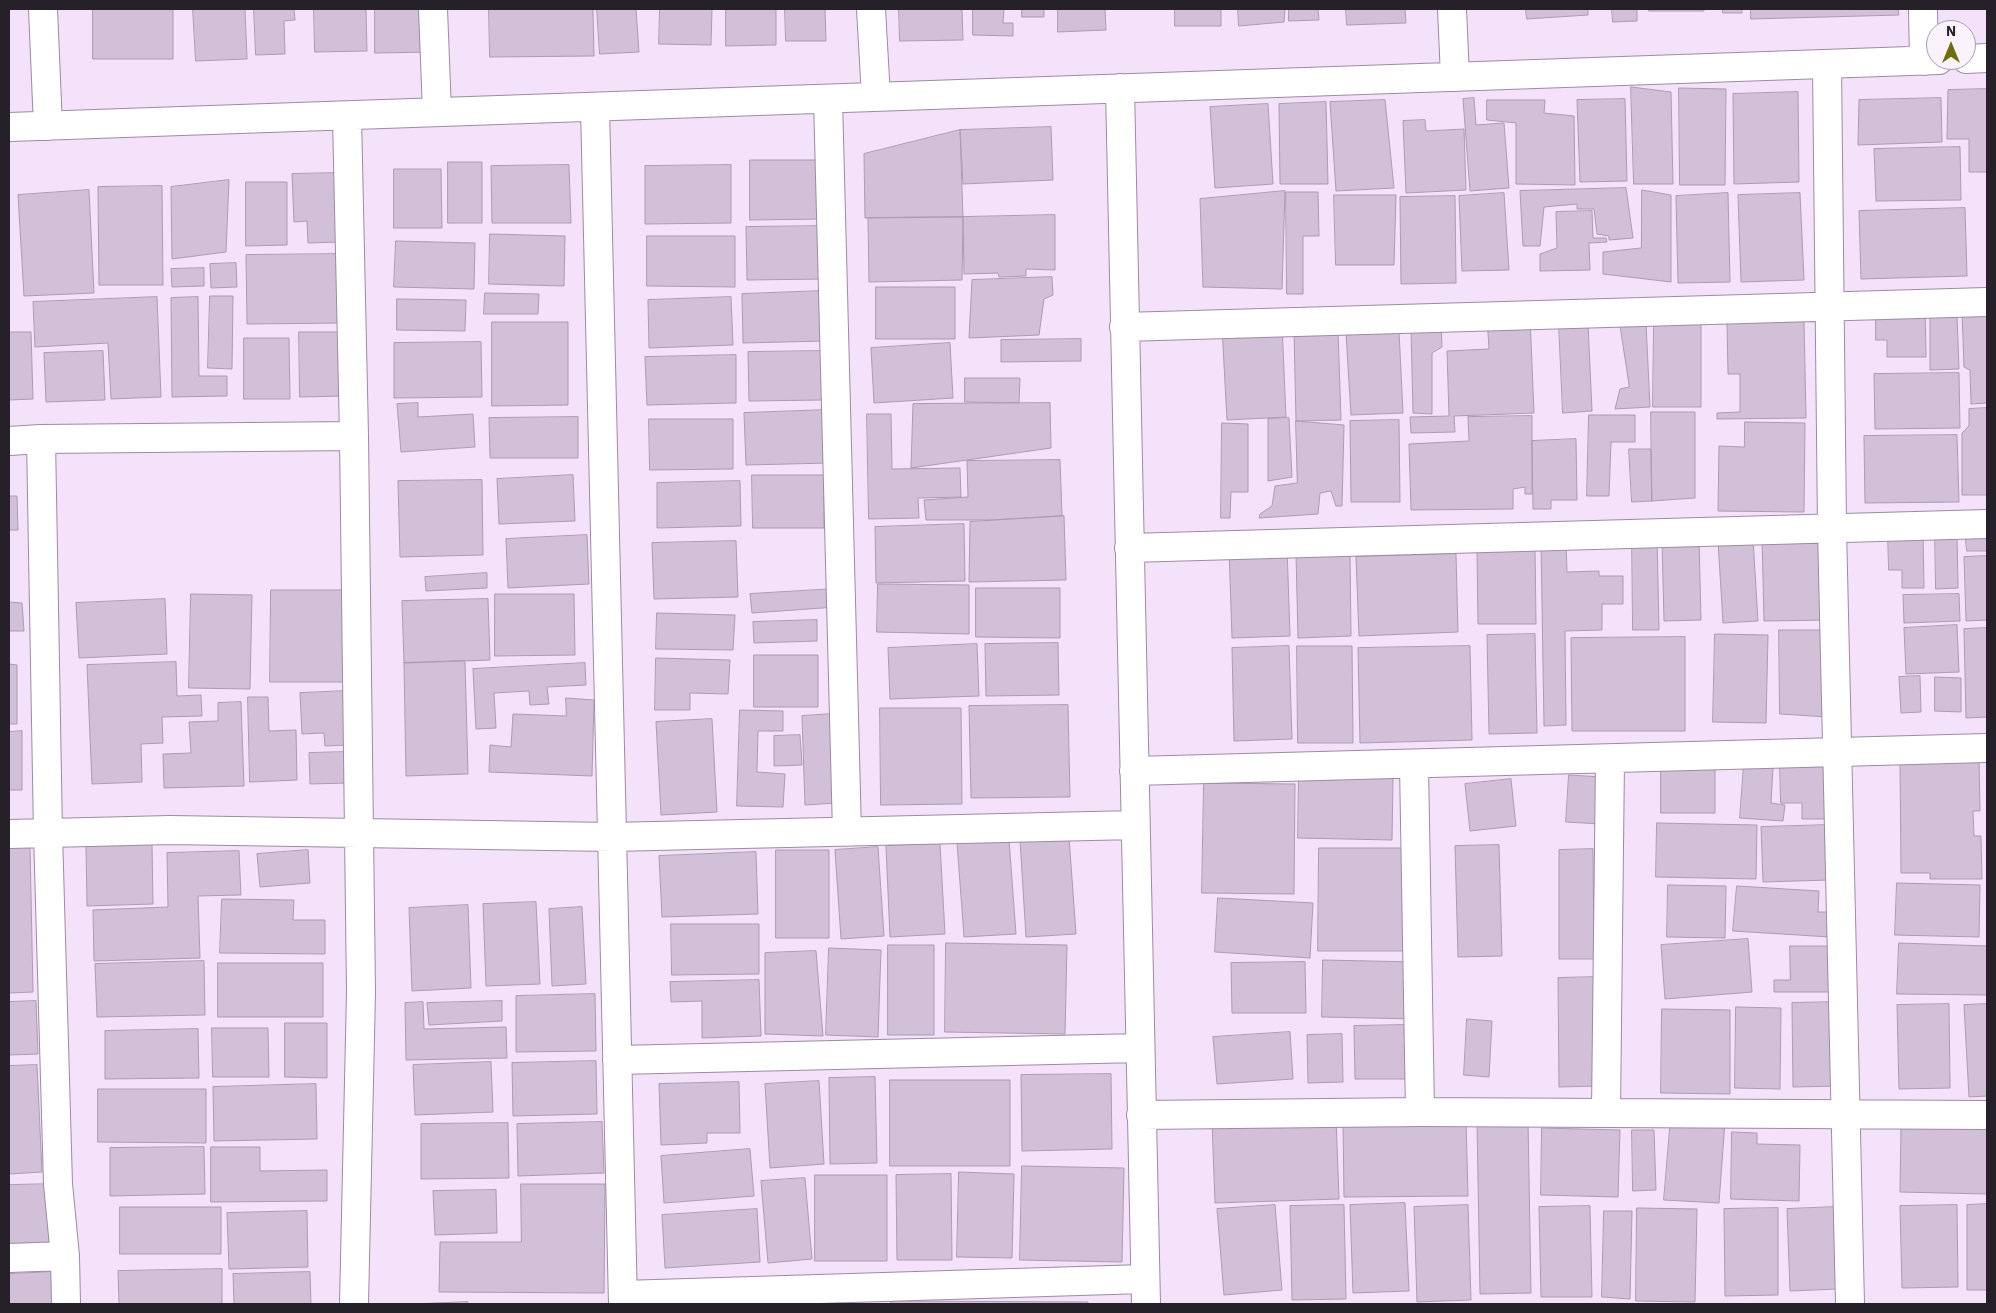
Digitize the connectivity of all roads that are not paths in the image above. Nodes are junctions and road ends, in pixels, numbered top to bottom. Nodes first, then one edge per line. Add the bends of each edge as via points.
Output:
1 (43, 9) edge
2 (434, 9) edge
3 (871, 9) edge
4 (1452, 9) edge
5 (1923, 9) edge
6 (1926, 26) edge
7 (1926, 60) edge
8 (1827, 64) junction
9 (1455, 77) junction
10 (1120, 88) junction
11 (876, 97) junction
12 (828, 99) junction
13 (595, 107) junction
14 (437, 112) junction
15 (347, 116) junction
16 (48, 126) junction
17 (9, 127) edge
18 (1987, 302) edge
19 (1831, 307) junction
20 (1124, 326) junction
21 (354, 436) junction
22 (41, 439) junction
23 (9, 441) edge
24 (1987, 524) edge
25 (1832, 528) junction
26 (1129, 548) junction
27 (1987, 748) edge
28 (1838, 751) junction
29 (1610, 759) junction
30 (1414, 764) junction
31 (1134, 771) junction
32 (1135, 826) junction
33 (358, 832) junction
34 (847, 832) junction
35 (48, 833) junction
36 (9, 834) edge
37 (611, 837) junction
38 (1140, 1048) junction
39 (617, 1060) junction
40 (1420, 1112) junction
41 (1606, 1112) junction
42 (1141, 1115) junction
43 (1844, 1115) junction
44 (1987, 1115) edge
45 (65, 1256) junction
46 (9, 1258) edge
47 (1145, 1292) edge
48 (859, 1296) edge
49 (623, 1300) edge
50 (66, 1304) edge
51 (354, 1304) edge
52 (1850, 1304) edge

1 - 16 street
2 - 14 street
3 - 11 street
4 - 9 street
5 - 6 street
7 - 8 street
8 - 9 street
8 - 19 street
9 - 10 street
10 - 11 street
10 - 20 street
11 - 12 street
12 - 13 street
12 - 34 street
13 - 14 street
13 - 37 street
14 - 15 street
15 - 16 street
15 - 21 street
16 - 17 street
18 - 19 street
19 - 20 street
19 - 25 street
20 - 26 street
21 - 22 street
21 - 33 street
22 - 23 street
22 - 35 street
24 - 25 street
25 - 26 street
25 - 28 street
26 - 31 street
27 - 28 street
28 - 29 street
28 - 43 street
29 - 30 street
29 - 41 street
30 - 31 street
30 - 40 street
31 - 32 street
32 - 34 street
32 - 38 street
33 - 35 street via 170,830
33 - 37 street
33 - 51 street via 361,992
34 - 37 street
35 - 36 street
35 - 45 street via 58,1184
37 - 39 street
38 - 39 street
38 - 42 street
39 - 49 street
40 - 41 street
40 - 42 street
41 - 43 street
42 - 47 street
43 - 44 street
43 - 52 street
45 - 46 street
45 - 50 street
47 - 48 street
48 - 49 street

